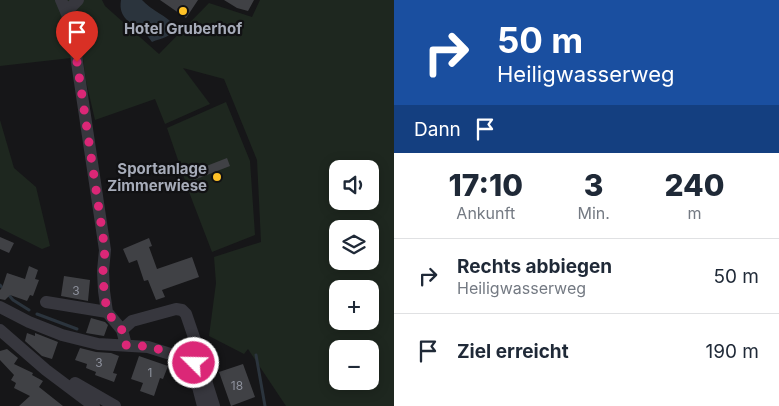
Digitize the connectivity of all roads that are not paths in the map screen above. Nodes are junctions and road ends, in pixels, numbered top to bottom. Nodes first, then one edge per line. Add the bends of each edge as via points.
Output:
1 (61, 0) edge
2 (78, 0) edge
3 (66, 12) junction
4 (46, 302) dead end
5 (0, 307) edge
6 (107, 312) junction
7 (0, 330) edge
8 (122, 330) junction
9 (126, 345) junction
10 (183, 358) junction
11 (46, 370) junction
12 (202, 371) junction
13 (94, 406) edge
14 (115, 406) edge
15 (204, 406) edge
16 (214, 406) edge

1 - 3 street
2 - 3 street
3 - 6 street via 75,39 105,250 103,271
4 - 6 street
5 - 9 street via 62,335 98,344
6 - 8 street
7 - 11 street
8 - 9 street
8 - 12 street via 132,321 182,310 199,352
9 - 10 street via 148,347
10 - 12 street
10 - 15 street via 197,383
11 - 13 street
11 - 14 street via 56,372
12 - 16 street

